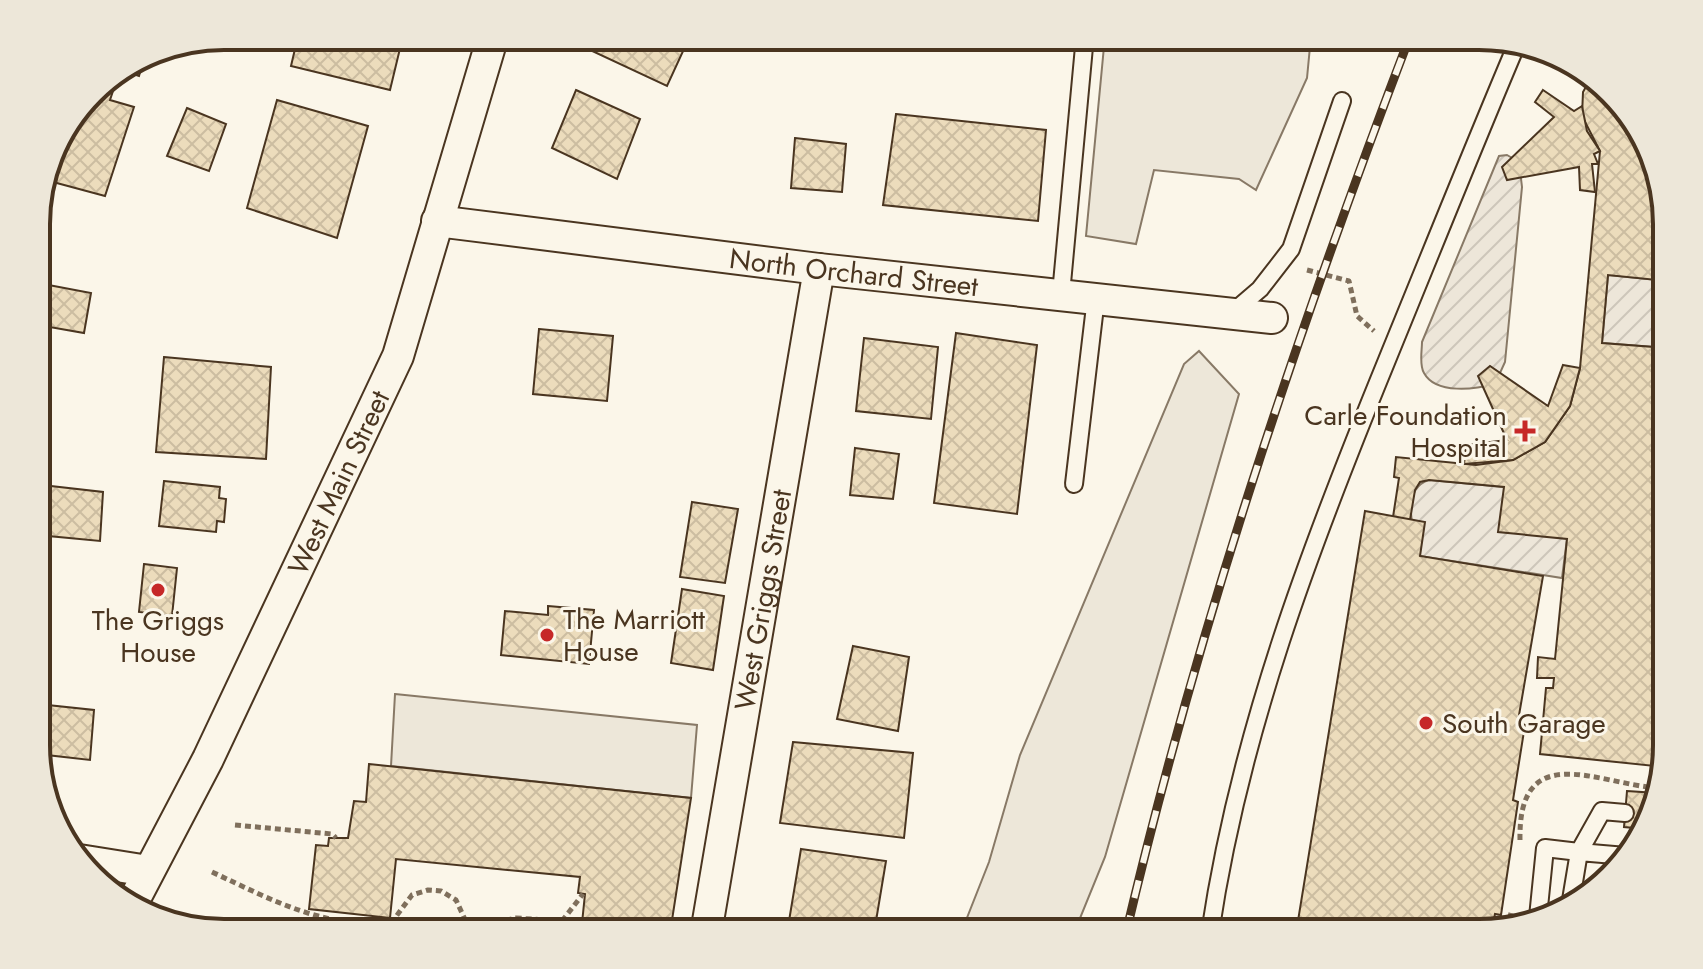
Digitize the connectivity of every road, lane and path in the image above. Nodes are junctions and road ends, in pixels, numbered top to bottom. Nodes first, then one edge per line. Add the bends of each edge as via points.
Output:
1 (489, 50) edge
2 (1084, 50) edge
3 (1513, 53) edge
4 (1342, 101) dead end
5 (437, 221) junction
6 (1276, 267) junction
7 (819, 269) junction
8 (1061, 294) junction
9 (1096, 298) junction
10 (1231, 314) junction
11 (1272, 318) dead end
12 (1392, 347) junction
13 (1074, 484) dead end
14 (1648, 787) edge
15 (1625, 813) dead end
16 (235, 825) dead end
17 (336, 838) dead end
18 (1521, 852) dead end
19 (1579, 852) junction
20 (1614, 855) edge
21 (96, 863) edge
22 (148, 871) junction
23 (212, 872) dead end
24 (1572, 892) edge
25 (583, 894) dead end
26 (136, 895) edge
27 (1513, 904) dead end
28 (1539, 908) edge
29 (1510, 916) edge
30 (325, 919) edge
31 (394, 919) edge
32 (465, 919) edge
33 (564, 919) edge
34 (708, 919) edge
35 (1212, 919) edge

1 - 5 street, West Main Street
2 - 8 lane
3 - 12 lane
4 - 6 lane via 1291,249
5 - 7 street, North Orchard Street
5 - 22 street, West Main Street via 398,356 208,759
6 - 10 lane
6 - 12 path via 1349,281 1357,316
7 - 8 street, North Orchard Street
7 - 34 street, West Griggs Street
8 - 9 street, North Orchard Street
9 - 10 street, North Orchard Street
9 - 13 lane
10 - 11 street, North Orchard Street
12 - 35 lane via 1287,613 1222,856
14 - 18 path via 1586,773 1535,782 1524,799
15 - 19 lane via 1602,811
16 - 17 path
19 - 20 lane
19 - 24 lane
19 - 28 lane via 1545,848
21 - 22 street
22 - 26 street, West Main Street
23 - 30 path via 301,914
25 - 33 path
27 - 29 path
31 - 32 path via 412,895 428,890 456,900

